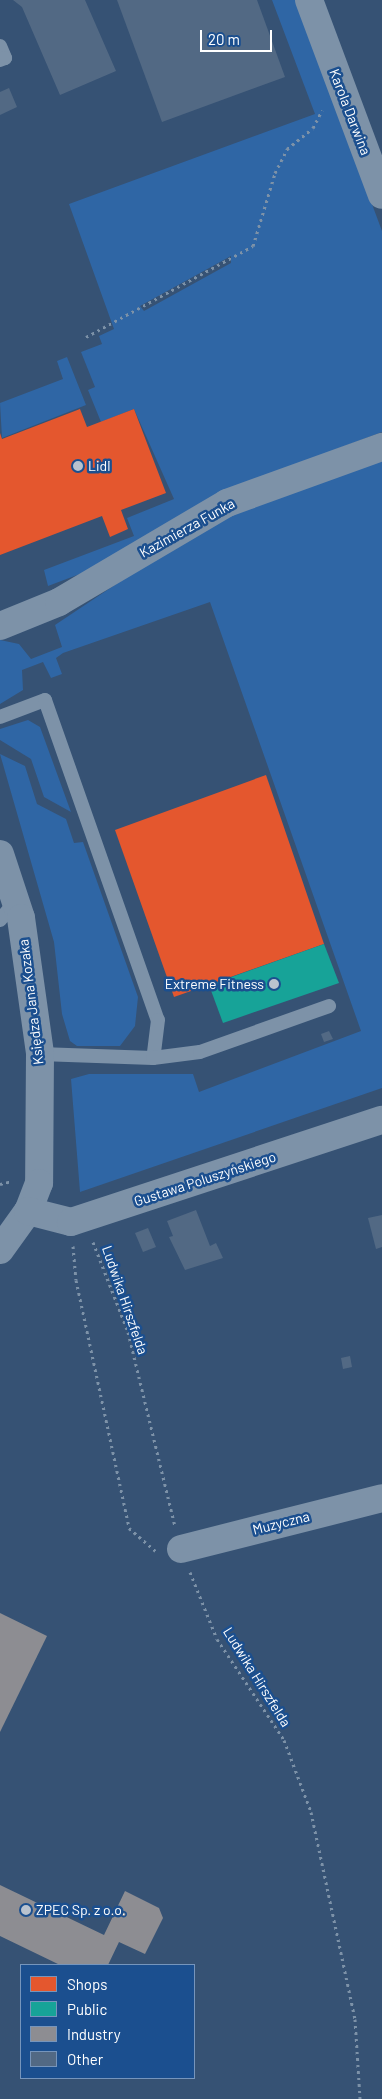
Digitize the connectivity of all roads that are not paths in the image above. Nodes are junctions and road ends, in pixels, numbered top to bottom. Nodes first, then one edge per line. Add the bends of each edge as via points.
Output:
1 (309, 0) edge
2 (0, 46) edge
3 (0, 60) edge
4 (382, 195) edge
5 (382, 447) edge
6 (0, 626) edge
7 (0, 717) edge
8 (1, 861) edge
9 (8, 911) edge
10 (329, 1006) dead end
11 (40, 1054) junction
12 (153, 1058) junction
13 (382, 1120) edge
14 (28, 1211) junction
15 (0, 1250) edge
16 (382, 1498) edge
17 (181, 1549) road end

1 - 4 street, Karola Darwina
2 - 3 lane via 5,58
5 - 6 street, Kazimierza Funka via 227,503 59,602
7 - 12 lane via 45,700 158,1020
8 - 9 street, Księdza Jana Kozaka
9 - 11 street, Księdza Jana Kozaka
10 - 12 lane via 200,1052
11 - 12 lane
11 - 14 street, Księdza Jana Kozaka via 39,1183
13 - 14 street, Gustawa Poluszyńskiego via 78,1220
14 - 15 street, Księdza Jana Kozaka
16 - 17 street, Muzyczna

